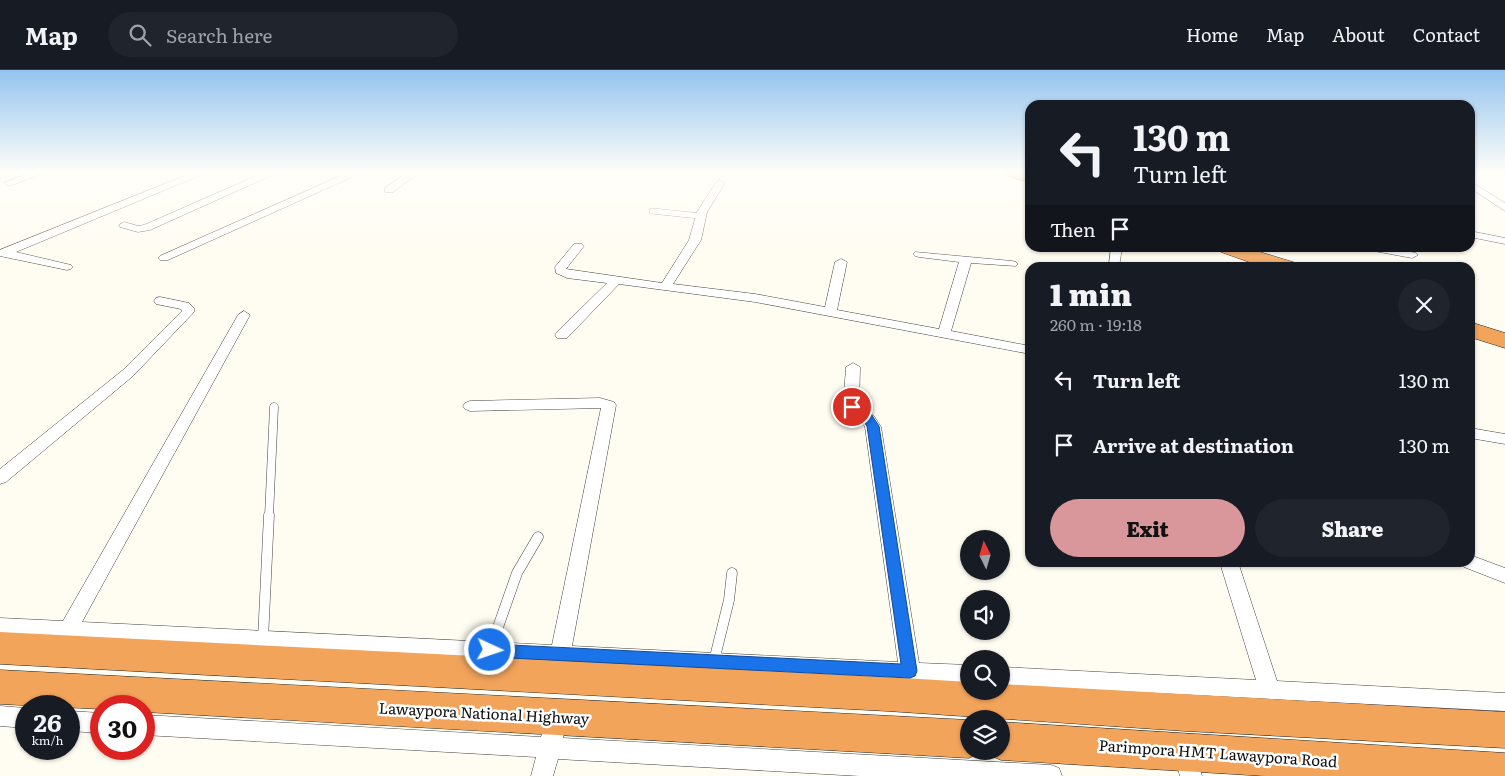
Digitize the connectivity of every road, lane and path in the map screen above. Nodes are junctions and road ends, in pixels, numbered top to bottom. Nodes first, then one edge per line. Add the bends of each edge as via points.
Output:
1 (121, 205) edge
2 (199, 205) edge
3 (284, 205) edge
4 (707, 205) edge
5 (652, 211) dead end
6 (700, 216) junction
7 (124, 226) dead end
8 (1475, 235) edge
9 (1505, 241) edge
10 (578, 246) dead end
11 (1240, 252) edge
12 (1396, 252) edge
13 (2, 253) edge
14 (919, 254) dead end
15 (1412, 255) dead end
16 (164, 258) dead end
17 (966, 259) junction
18 (841, 262) dead end
19 (1270, 262) edge
20 (1012, 264) dead end
21 (67, 267) dead end
22 (616, 281) junction
23 (665, 287) junction
24 (160, 300) dead end
25 (830, 312) junction
26 (244, 315) dead end
27 (1475, 331) edge
28 (944, 334) junction
29 (562, 335) dead end
30 (1505, 341) edge
31 (1025, 349) edge
32 (853, 367) dead end
33 (470, 406) dead end
34 (274, 407) dead end
35 (1475, 434) edge
36 (1505, 439) edge
37 (0, 478) edge
38 (538, 537) dead end
39 (1475, 564) edge
40 (1230, 567) edge
41 (732, 573) dead end
42 (1505, 576) edge
43 (0, 626) edge
44 (68, 630) junction
45 (264, 639) junction
46 (0, 648) edge
47 (490, 650) junction
48 (560, 654) junction
49 (714, 661) junction
50 (910, 671) junction
51 (960, 674) edge
52 (1010, 676) edge
53 (0, 687) edge
54 (1270, 690) junction
55 (1505, 702) edge
56 (0, 716) edge
57 (15, 717) edge
58 (155, 725) edge
59 (1505, 730) edge
60 (553, 733) junction
61 (960, 741) edge
62 (960, 758) edge
63 (1010, 758) edge
64 (883, 759) edge
65 (1009, 760) edge
66 (1187, 763) edge
67 (1483, 773) edge
68 (542, 776) edge
69 (1051, 776) edge

1 - 13 street
2 - 7 street via 146,228 138,230
3 - 16 street
4 - 6 street
5 - 6 lane
6 - 23 street via 695,240
8 - 9 street
10 - 22 street via 560,271
11 - 19 highway
12 - 15 street
13 - 21 street
14 - 17 street
17 - 20 street
17 - 28 street
18 - 25 street
22 - 23 street
22 - 29 street
23 - 25 street via 755,298
24 - 37 street via 185,306 188,312 128,373
25 - 28 street
26 - 44 street
27 - 30 highway
28 - 31 street
32 - 50 street via 852,407 868,417 873,426
33 - 48 street via 609,405
34 - 45 lane
35 - 36 street
38 - 47 lane via 517,573
39 - 42 street
40 - 54 street
41 - 49 lane via 726,616
43 - 44 street
44 - 45 street
45 - 47 street
46 - 59 highway
47 - 48 street
48 - 49 street
49 - 50 street
50 - 51 street
52 - 54 street
53 - 60 highway, Lawaypora National Highway
54 - 55 street
56 - 57 street
58 - 60 street
60 - 64 highway, Lawaypora National Highway
60 - 68 street
61 - 64 highway, Lawaypora National Highway
62 - 64 street
63 - 66 highway, Parimpora HMT Lawaypora Road
65 - 69 street
66 - 67 highway, Parimpora HMT Lawaypora Road

